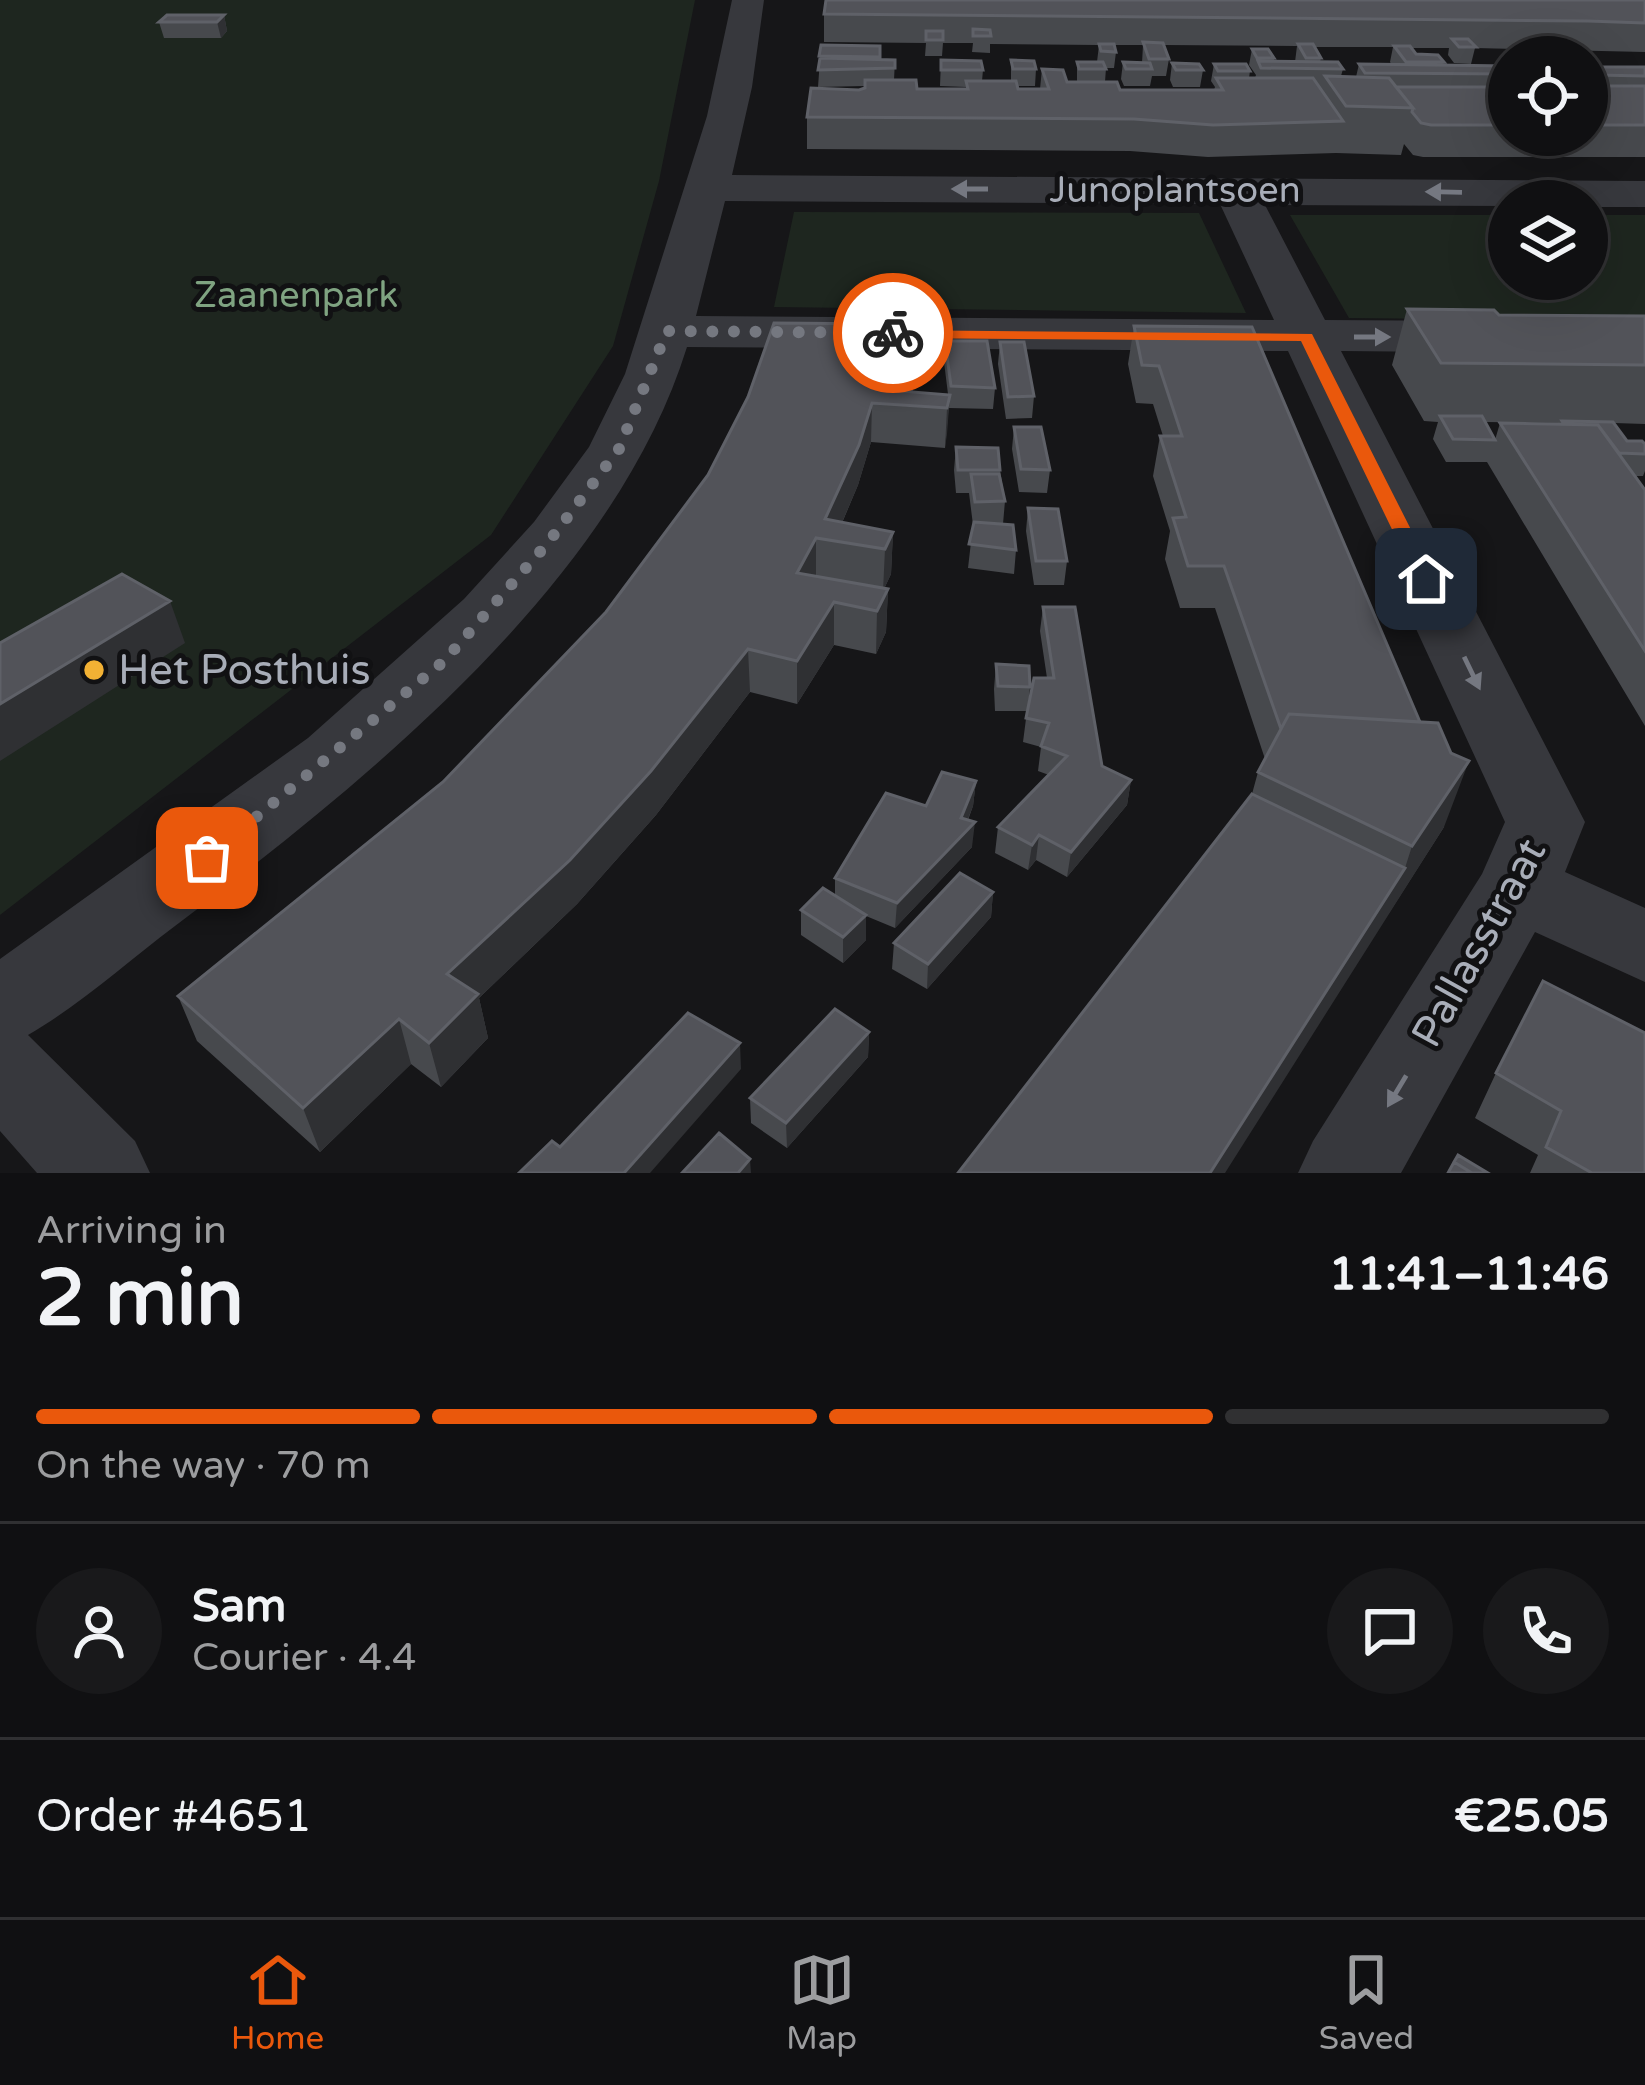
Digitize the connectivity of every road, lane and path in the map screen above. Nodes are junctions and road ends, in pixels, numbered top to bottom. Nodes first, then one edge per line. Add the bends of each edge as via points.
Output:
1 (748, 0) edge
2 (706, 188) junction
3 (1236, 190) junction
4 (1645, 194) edge
5 (667, 331) junction
6 (1306, 337) junction
7 (1645, 338) edge
8 (1518, 886) junction
9 (1645, 947) edge
10 (0, 1007) edge
11 (0, 1065) edge
12 (100, 1173) edge
13 (1348, 1173) edge

1 - 2 street via 742,60
3 -> 2 street, Junoplantsoen
2 - 5 street
4 -> 3 street, Junoplantsoen
3 - 6 street, Pallasstraat
5 - 6 street
5 - 10 street via 619,449 444,661 241,833
6 -> 7 street
6 -> 8 street, Pallasstraat via 1545,822
8 - 9 street
8 -> 13 street, Pallasstraat
11 - 12 street

